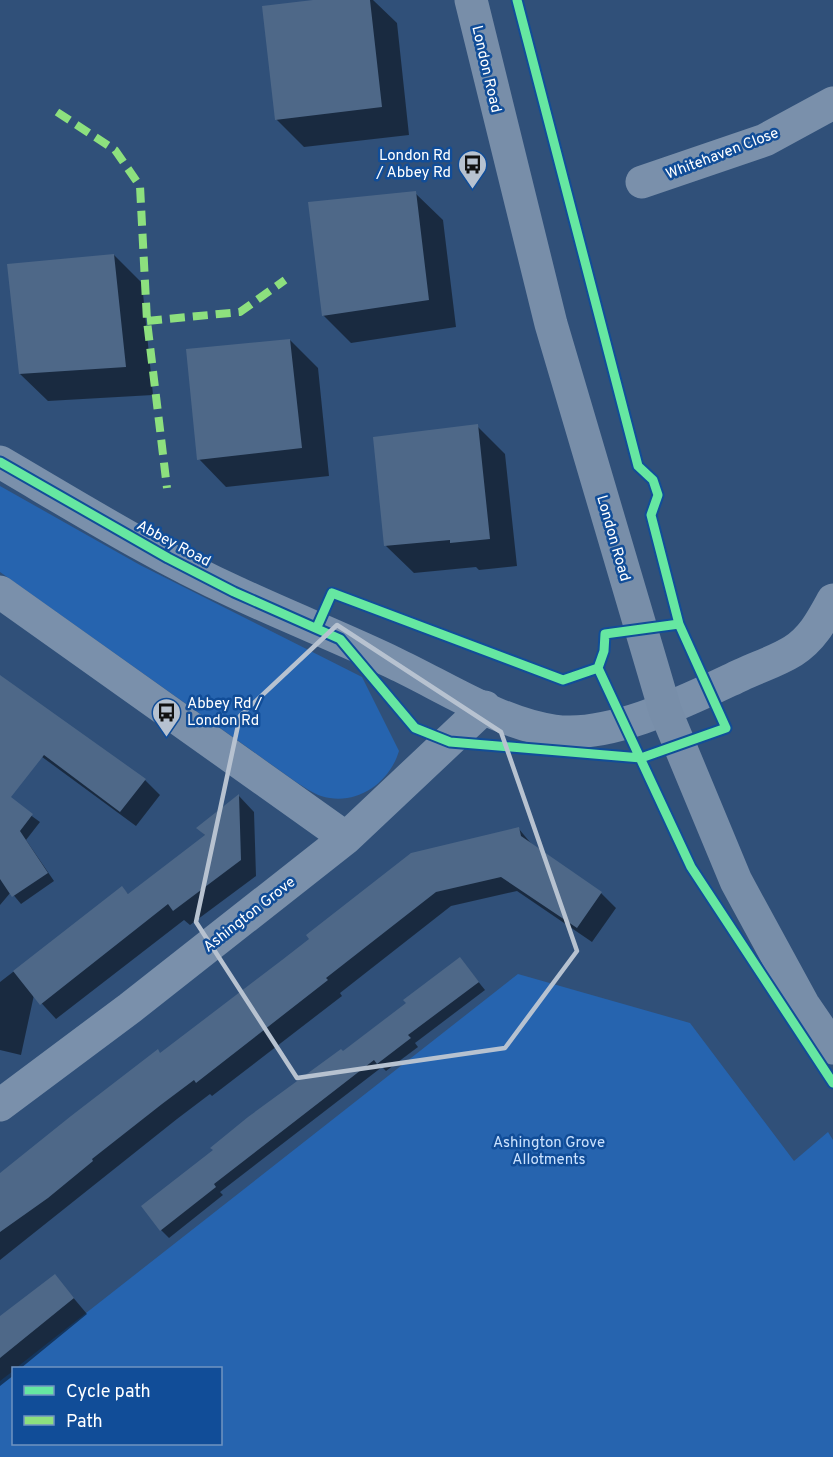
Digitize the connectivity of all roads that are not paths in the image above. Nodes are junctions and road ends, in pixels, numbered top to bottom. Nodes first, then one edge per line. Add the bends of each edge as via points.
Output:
1 (471, 0) edge
2 (833, 103) edge
3 (642, 182) dead end
4 (0, 462) edge
5 (0, 592) edge
6 (833, 600) edge
7 (485, 707) junction
8 (665, 710) junction
9 (346, 838) junction
10 (833, 1047) edge
11 (0, 1106) edge

1 - 8 main road, London Road via 551,324
2 - 3 street, Whitehaven Close via 765,140
4 - 7 street, Abbey Road via 234,592
5 - 9 street
6 - 8 street, Abbey Road via 817,630 793,651
7 - 8 street, Abbey Road via 530,726 581,732
7 - 9 street, Ashington Grove
8 - 10 main road, London Road via 736,881 803,1004
9 - 11 street, Ashington Grove

